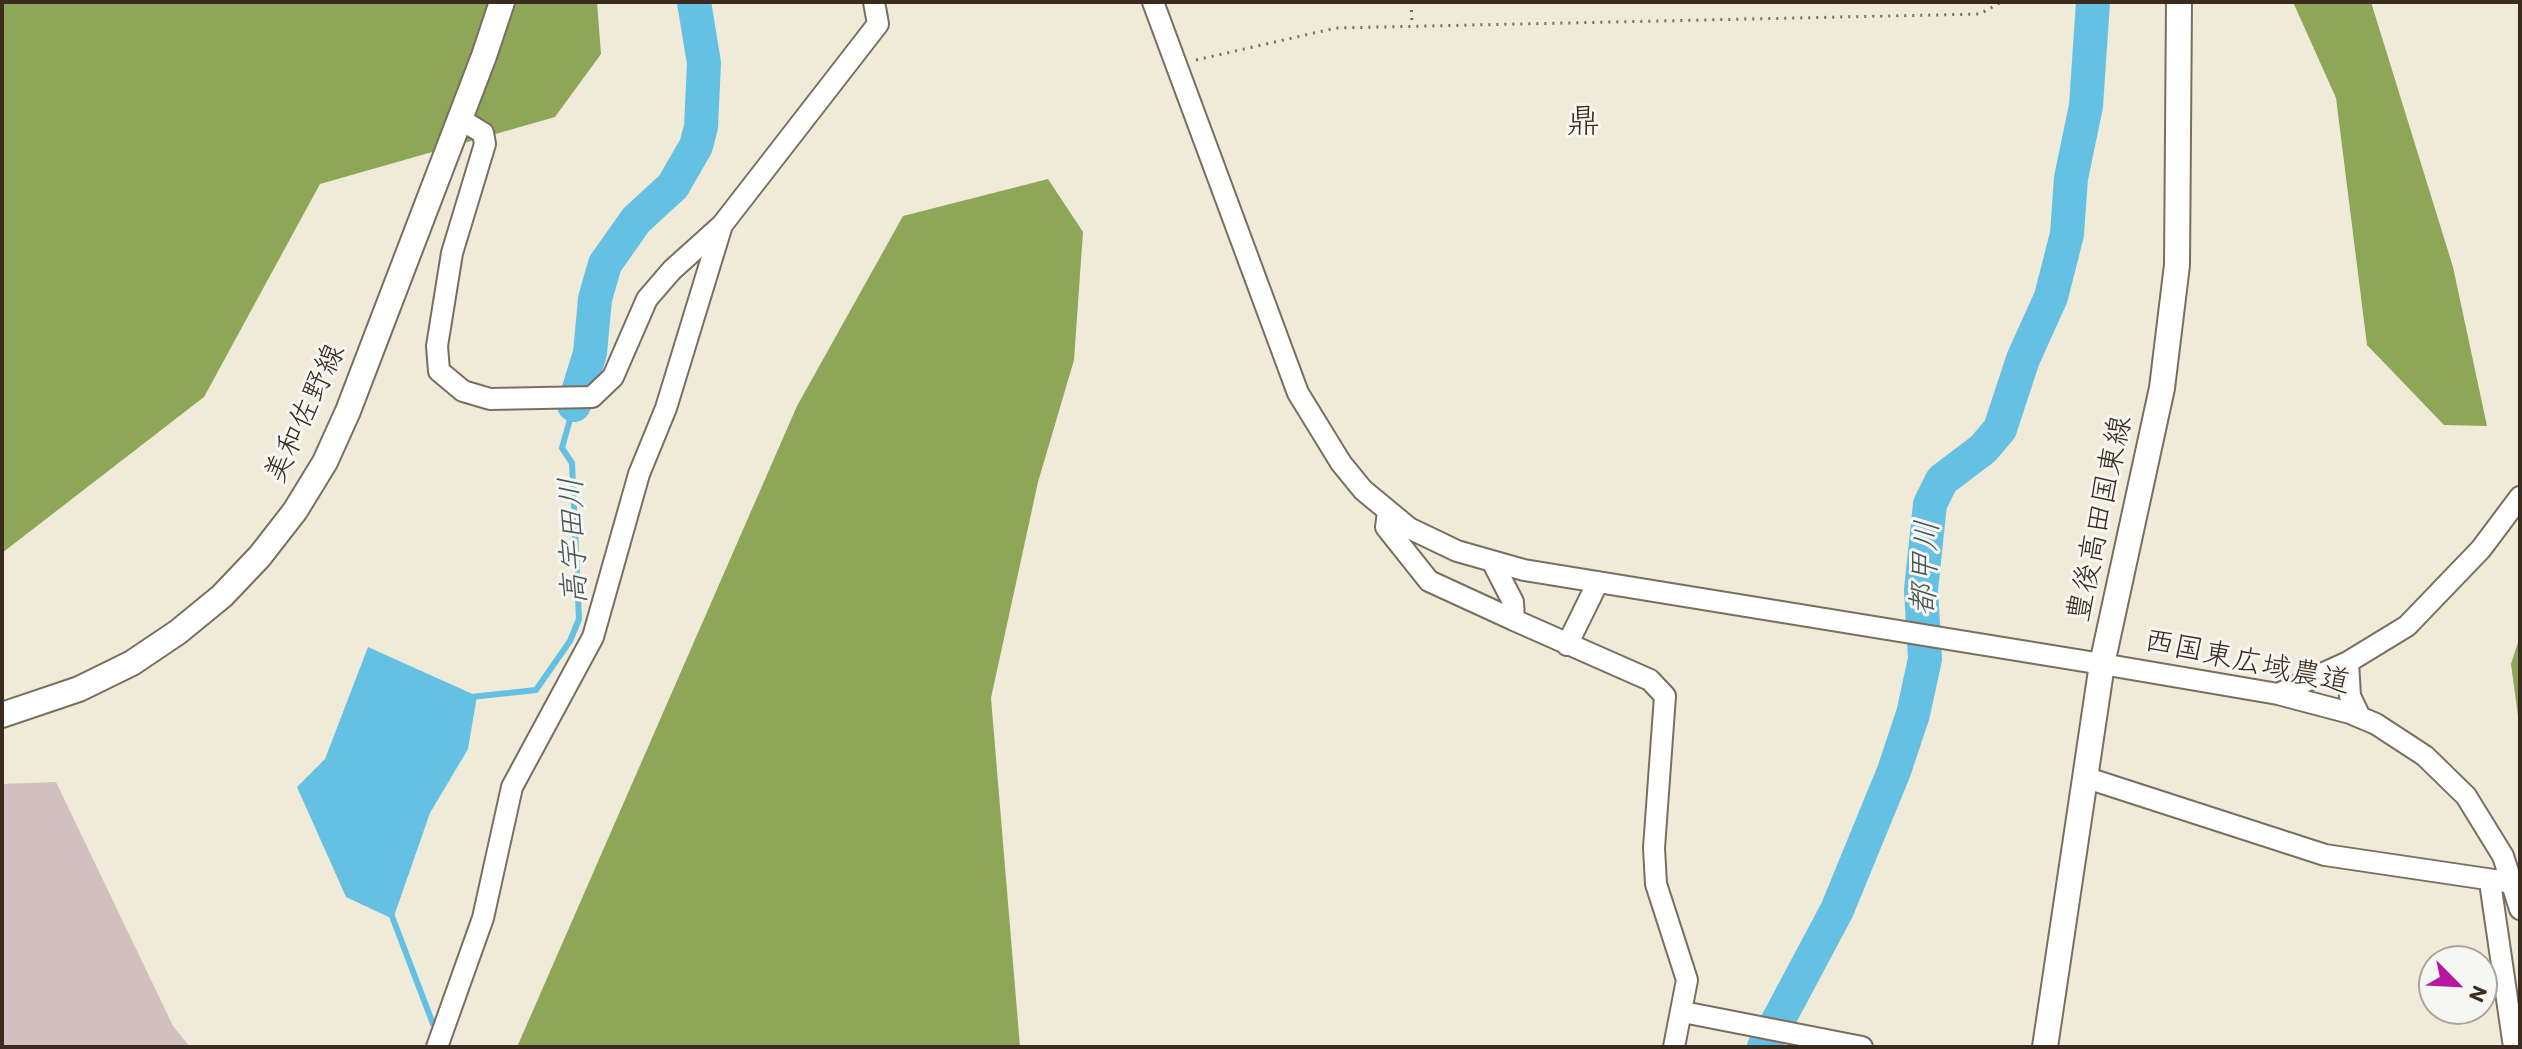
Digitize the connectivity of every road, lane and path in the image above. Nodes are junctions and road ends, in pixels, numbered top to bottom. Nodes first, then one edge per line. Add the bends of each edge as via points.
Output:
1 (502, 2) edge
2 (874, 2) edge
3 (1153, 2) edge
4 (1411, 2) edge
5 (2001, 2) edge
6 (2179, 2) edge
7 (1412, 24) junction
8 (1175, 64) junction
9 (460, 119) junction
10 (722, 225) junction
11 (2520, 497) edge
12 (1388, 512) junction
13 (1493, 563) junction
14 (1598, 582) junction
15 (1514, 620) junction
16 (1567, 645) junction
17 (2348, 662) junction
18 (2102, 664) junction
19 (2278, 694) junction
20 (2, 715) edge
21 (2360, 717) junction
22 (2084, 777) junction
23 (2490, 882) junction
24 (2514, 883) junction
25 (2520, 909) edge
26 (1683, 1012) junction
27 (1856, 1046) edge
28 (437, 1047) edge
29 (1674, 1047) edge
30 (2045, 1047) edge
31 (2514, 1047) edge

1 - 9 main road, 美和佐野線
2 - 10 street via 878,24
3 - 8 street
4 - 7 path
5 - 7 path via 1980,14
6 - 18 main road, 豊後高田国東線 via 2177,265 2162,388
7 - 8 path via 1336,28
8 - 12 street via 1298,393 1341,463
9 - 10 street via 483,133 485,144 452,253 436,366 452,384 478,397 600,394 613,377 647,299
9 - 20 main road, 美和佐野線 via 348,411 295,511 222,596 178,632 79,689
10 - 28 street via 671,393 639,474 593,637 512,787 483,918
11 - 17 street via 2436,599 2407,626
12 - 13 street, 西国東広域農道 via 1429,539
12 - 15 street via 1386,527 1429,581
13 - 14 street, 西国東広域農道
13 - 15 street via 1513,602
14 - 16 street
14 - 18 street, 西国東広域農道
15 - 16 street
16 - 26 street via 1650,680 1665,696 1656,884 1685,963
17 - 19 street
17 - 21 street via 2350,696
18 - 19 street, 西国東広域農道
18 - 22 main road, 豊後高田国東線
19 - 21 street, 西国東広域農道
21 - 24 street, 西国東広域農道 via 2449,776 2480,815
22 - 23 street via 2325,855
22 - 30 main road, 豊後高田国東線
23 - 24 street
23 - 31 street
24 - 25 street, 西国東広域農道
26 - 27 street
26 - 29 street

